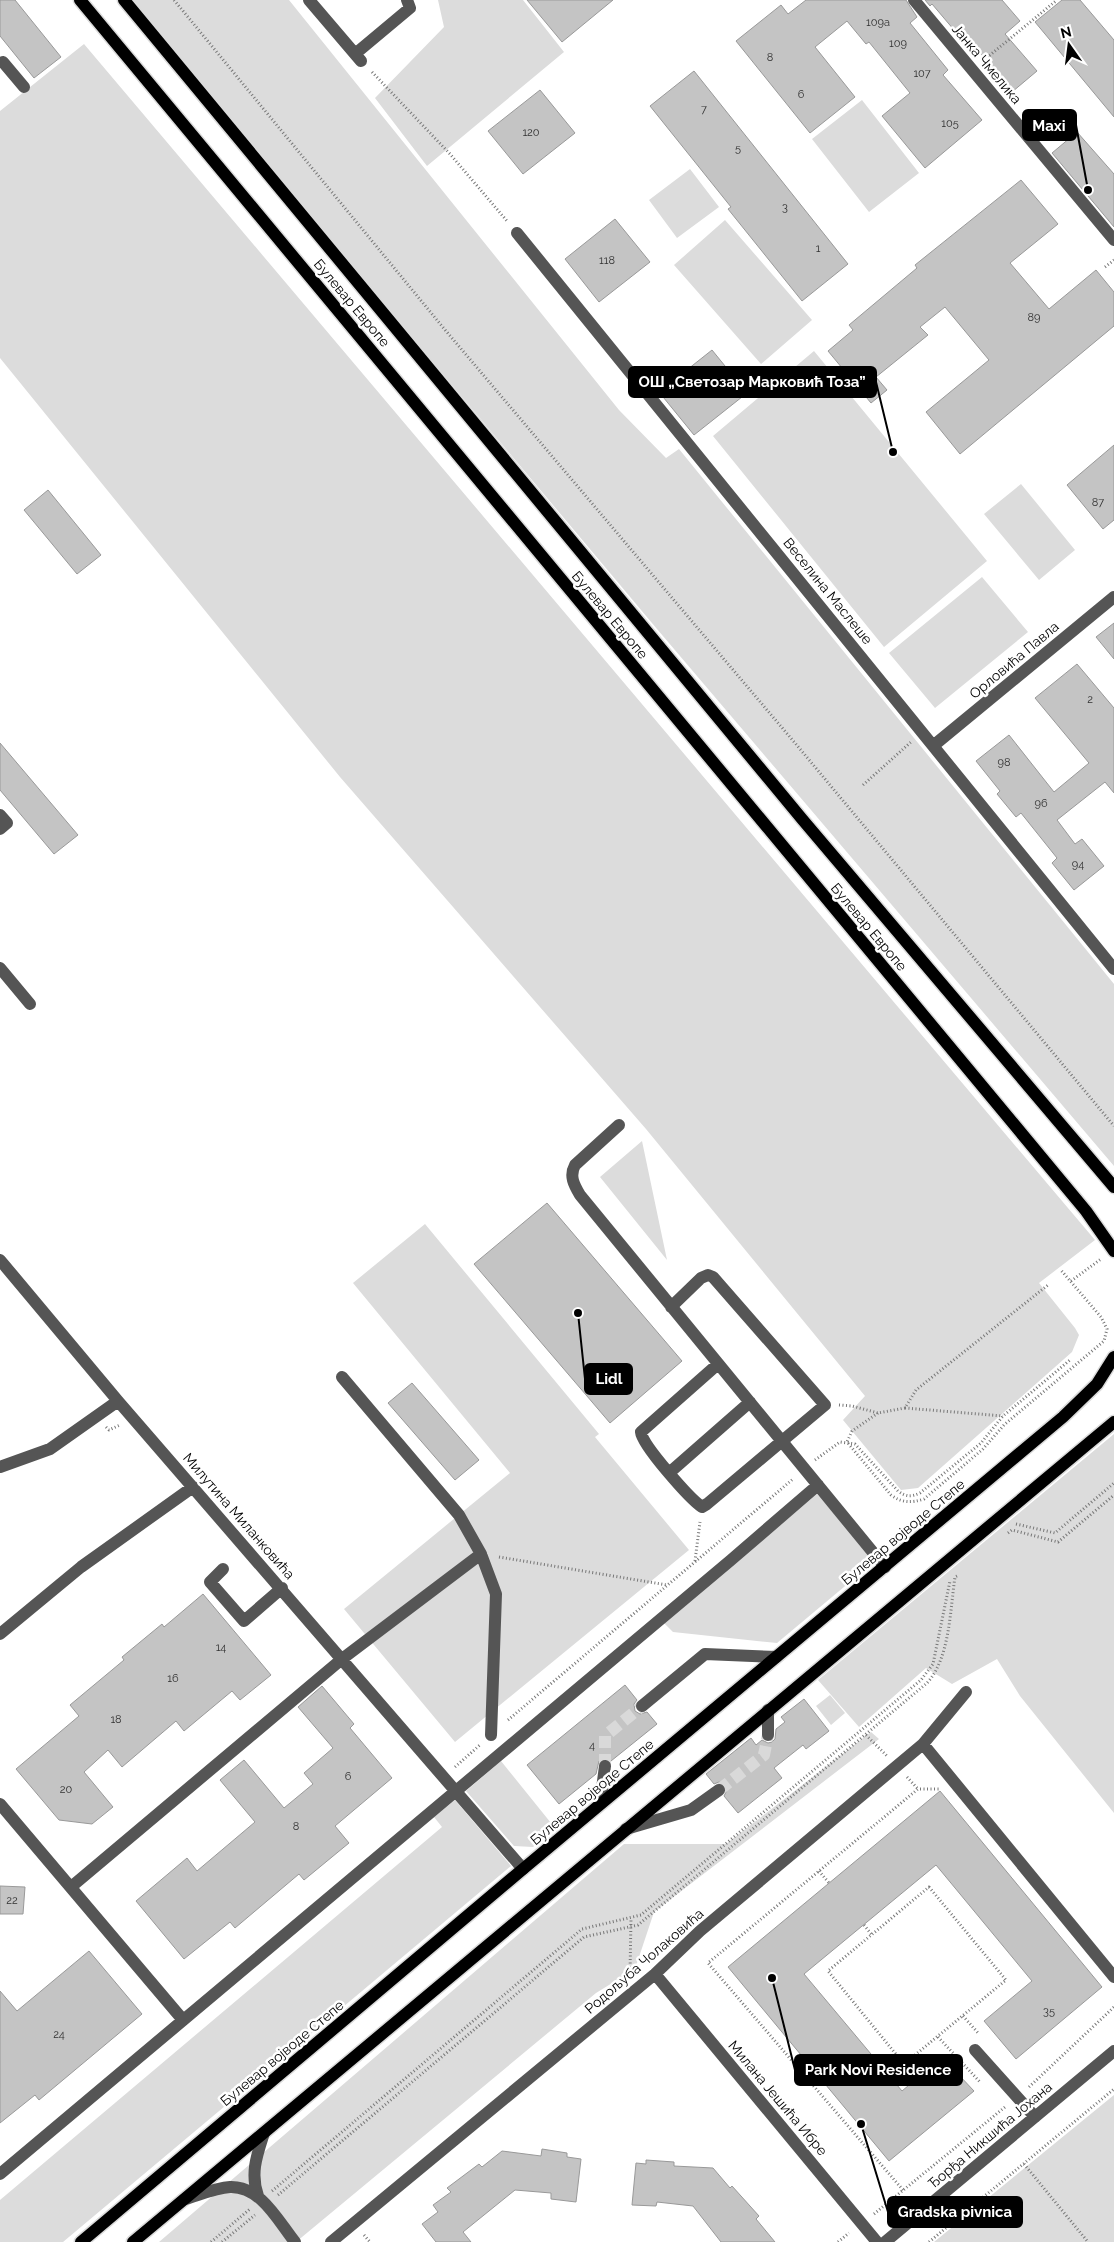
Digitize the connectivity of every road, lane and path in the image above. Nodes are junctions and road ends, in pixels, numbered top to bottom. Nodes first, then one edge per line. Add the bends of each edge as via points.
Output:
1 (80, 0) edge
2 (124, 0) edge
3 (174, 0) edge
4 (309, 0) edge
5 (407, 0) edge
6 (914, 0) edge
7 (1057, 0) edge
8 (358, 57) junction
9 (1, 61) edge
10 (972, 69) junction
11 (24, 87) dead end
12 (517, 233) joint
13 (1114, 240) edge
14 (1114, 260) edge
15 (1105, 268) dead end
16 (1114, 597) edge
17 (922, 732) junction
18 (933, 746) junction
19 (863, 784) dead end
20 (0, 815) edge
21 (0, 829) edge
22 (0, 968) edge
23 (1114, 969) edge
24 (30, 1004) dead end
25 (619, 1125) dead end
26 (1114, 1126) edge
27 (1114, 1186) edge
28 (1114, 1250) edge
29 (0, 1260) edge
30 (1060, 1269) dead end
31 (1071, 1281) junction
32 (1048, 1285) dead end
33 (671, 1307) junction
34 (1114, 1357) edge
35 (1070, 1360) dead end
36 (718, 1364) junction
37 (342, 1377) dead end
38 (118, 1400) junction
39 (750, 1402) junction
40 (825, 1405) junction
41 (905, 1408) junction
42 (878, 1413) junction
43 (1003, 1416) junction
44 (1114, 1422) edge
45 (782, 1441) junction
46 (847, 1442) junction
47 (0, 1467) edge
48 (804, 1469) junction
49 (669, 1473) junction
50 (1114, 1483) edge
51 (818, 1485) junction
52 (193, 1487) junction
53 (1114, 1495) edge
54 (702, 1507) junction
55 (1004, 1530) dead end
56 (1006, 1535) dead end
57 (481, 1554) junction
58 (695, 1561) junction
59 (885, 1566) junction
60 (223, 1569) dead end
61 (962, 1571) dead end
62 (951, 1574) dead end
63 (667, 1585) junction
64 (282, 1588) junction
65 (0, 1634) edge
66 (776, 1658) junction
67 (342, 1659) junction
68 (966, 1692) dead end
69 (642, 1706) tunnel mouth
70 (768, 1710) junction
71 (491, 1735) junction
72 (768, 1735) tunnel mouth
73 (923, 1744) junction
74 (605, 1766) tunnel mouth
75 (444, 1777) junction
76 (918, 1789) dead end
77 (719, 1790) tunnel mouth
78 (456, 1792) junction
79 (0, 1804) edge
80 (600, 1804) junction
81 (626, 1829) junction
82 (523, 1869) junction
83 (819, 1871) junction
84 (829, 1883) dead end
85 (71, 1887) junction
86 (631, 1918) junction
87 (864, 1924) dead end
88 (631, 1927) junction
89 (872, 1935) junction
90 (655, 1974) junction
91 (1114, 1977) edge
92 (628, 1996) junction
93 (1114, 2007) edge
94 (183, 2020) junction
95 (938, 2037) junction
96 (975, 2050) dead end
97 (1114, 2051) edge
98 (984, 2087) dead end
99 (1114, 2089) edge
100 (1017, 2097) junction
101 (997, 2101) dead end
102 (1004, 2108) junction
103 (1035, 2117) junction
104 (264, 2133) junction
105 (1024, 2164) junction
106 (0, 2174) edge
107 (903, 2190) junction
108 (185, 2199) junction
109 (262, 2201) junction
110 (874, 2214) dead end
111 (80, 2242) edge
112 (133, 2242) edge
113 (211, 2242) edge
114 (222, 2242) edge
115 (295, 2242) edge
116 (331, 2242) edge
117 (877, 2242) edge
118 (884, 2242) edge
119 (930, 2242) edge
120 (1088, 2242) edge

1 - 28 main road, Булевар Европе via 1086,1211
2 - 27 main road, Булевар Европе via 802,820
3 - 26 path via 452,338
4 - 8 street
5 - 8 street via 410,8
6 - 10 street, Јанка Чмелика
7 - 10 path
8 - 12 path via 450,154
9 - 11 street
10 - 13 street, Јанка Чмелика
12 - 17 street, Веселина Маслеше
14 - 15 path
16 - 18 street, Орловића Павла
17 - 18 street, Веселина Маслеше
17 - 19 path
18 - 23 street, Веселина Маслеше
20 - 21 street via 7,823
22 - 24 street
25 - 33 street via 575,1165 572,1178 580,1195
28 - 31 path
29 - 38 street, Милутина Миланковића
30 - 31 path
31 - 46 path via 1101,1317 1107,1329 1104,1340 924,1498 912,1503 899,1501
32 - 41 path via 916,1390
33 - 36 street
33 - 40 street via 701,1278 714,1277
34 - 59 main road, Булевар војводе Степе via 1097,1384 1077,1405
35 - 43 path
36 - 39 street
36 - 49 street via 641,1432 644,1442
37 - 57 street via 459,1515
38 - 47 street via 50,1450
38 - 52 street, Милутина Миланковића
39 - 45 street
39 - 49 street
40 - 42 path via 852,1406
40 - 45 street
41 - 42 path
41 - 43 path
42 - 46 path via 852,1431
43 - 46 path via 981,1443 913,1496 904,1496 862,1449
44 - 70 main road
45 - 48 street
45 - 54 street
46 - 48 path via 832,1446
48 - 51 street
48 - 58 path
49 - 54 street
50 - 55 path via 1055,1533 1012,1523
51 - 59 street
51 - 78 street
52 - 64 street, Милутина Миланковића
52 - 65 street via 81,1567
53 - 56 path via 1058,1542 1012,1530
54 - 58 path
57 - 63 path
57 - 67 street
57 - 71 street via 496,1594
58 - 63 path
59 - 66 main road, Булевар војводе Степе
60 - 64 street via 210,1582 244,1622
61 - 88 path via 955,1577 940,1665 928,1683 638,1925
62 - 86 path via 936,1654 928,1673 641,1915
63 - 71 path
64 - 67 street, Милутина Миланковића
66 - 69 street via 705,1654
66 - 80 main road, Булевар војводе Степе
67 - 75 street, Милутина Миланковића
67 - 85 street
68 - 73 street, Родољуба Чолаковића
70 - 72 street
70 - 81 main road
71 - 75 path
73 - 90 street, Родољуба Чолаковића via 700,1931
73 - 91 street
74 - 80 street
75 - 78 street, Милутина Миланковића
76 - 83 path
77 - 81 street via 691,1810
78 - 82 street, Милутина Миланковића
78 - 94 street
79 - 85 street
80 - 82 main road, Булевар војводе Степе
81 - 104 main road
82 - 111 main road, Булевар војводе Степе
83 - 84 path
83 - 107 path via 708,1963
85 - 94 street
86 - 88 path
86 - 109 path via 582,1929
87 - 89 path
88 - 92 path
88 - 109 path via 584,1937
89 - 95 path via 828,1972 904,2064
89 - 95 path via 929,1887 1006,1980
90 - 92 street, Родољуба Чолаковића
90 - 117 street, Милана Јешића Ибре
92 - 116 street, Родољуба Чолаковића
93 - 100 path
94 - 106 street
95 - 98 path
96 - 100 street
97 - 103 street, Ђорђа Никшића Јохана
99 - 105 path
100 - 102 path
100 - 103 street
101 - 102 path
102 - 107 path
103 - 118 street, Ђорђа Никшића Јохана
104 - 108 main road
104 - 109 street via 254,2162 254,2183
105 - 119 path
105 - 120 path
107 - 110 path
108 - 109 street via 230,2187 246,2190
108 - 112 main road
109 - 113 path
109 - 114 path
109 - 115 street

